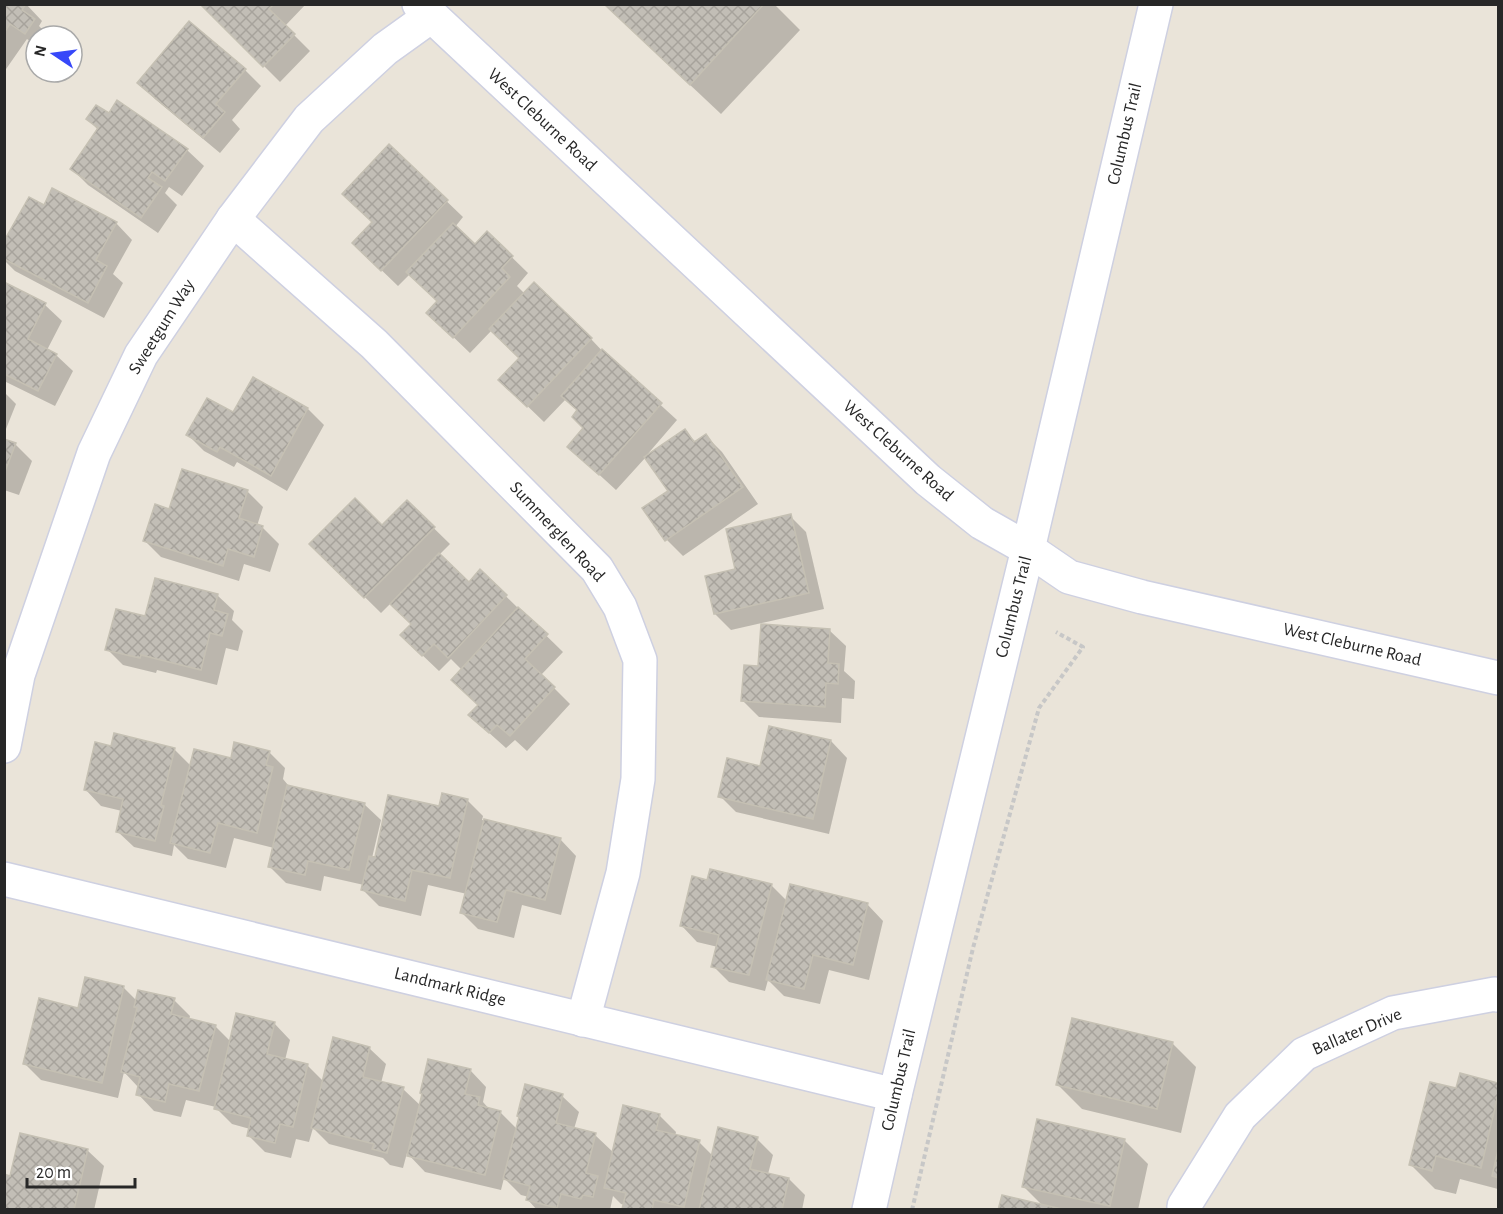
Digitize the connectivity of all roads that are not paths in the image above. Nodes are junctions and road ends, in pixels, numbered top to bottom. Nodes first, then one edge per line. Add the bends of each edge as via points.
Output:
1 (1156, 4) edge
2 (425, 10) edge
3 (233, 219) junction
4 (1028, 549) junction
5 (1498, 678) edge
6 (4, 746) edge
7 (4, 879) edge
8 (1498, 995) edge
9 (583, 1020) junction
10 (895, 1095) junction
11 (869, 1209) edge
12 (1184, 1209) edge

1 - 4 street, Columbus Trail
2 - 3 street, Sweetgum Way via 309,119
2 - 4 street, West Cleburne Road via 928,480 982,523
3 - 6 street, Sweetgum Way via 141,356 94,453 18,675
3 - 9 street, Summerglen Road via 374,344 597,569 620,607 640,660 638,779 623,873
4 - 5 street, West Cleburne Road via 1079,580
4 - 10 street, Columbus Trail
7 - 9 street, Landmark Ridge
8 - 12 street, Ballater Drive via 1393,1013 1304,1054 1240,1116
9 - 10 street, Landmark Ridge
10 - 11 street, Columbus Trail

